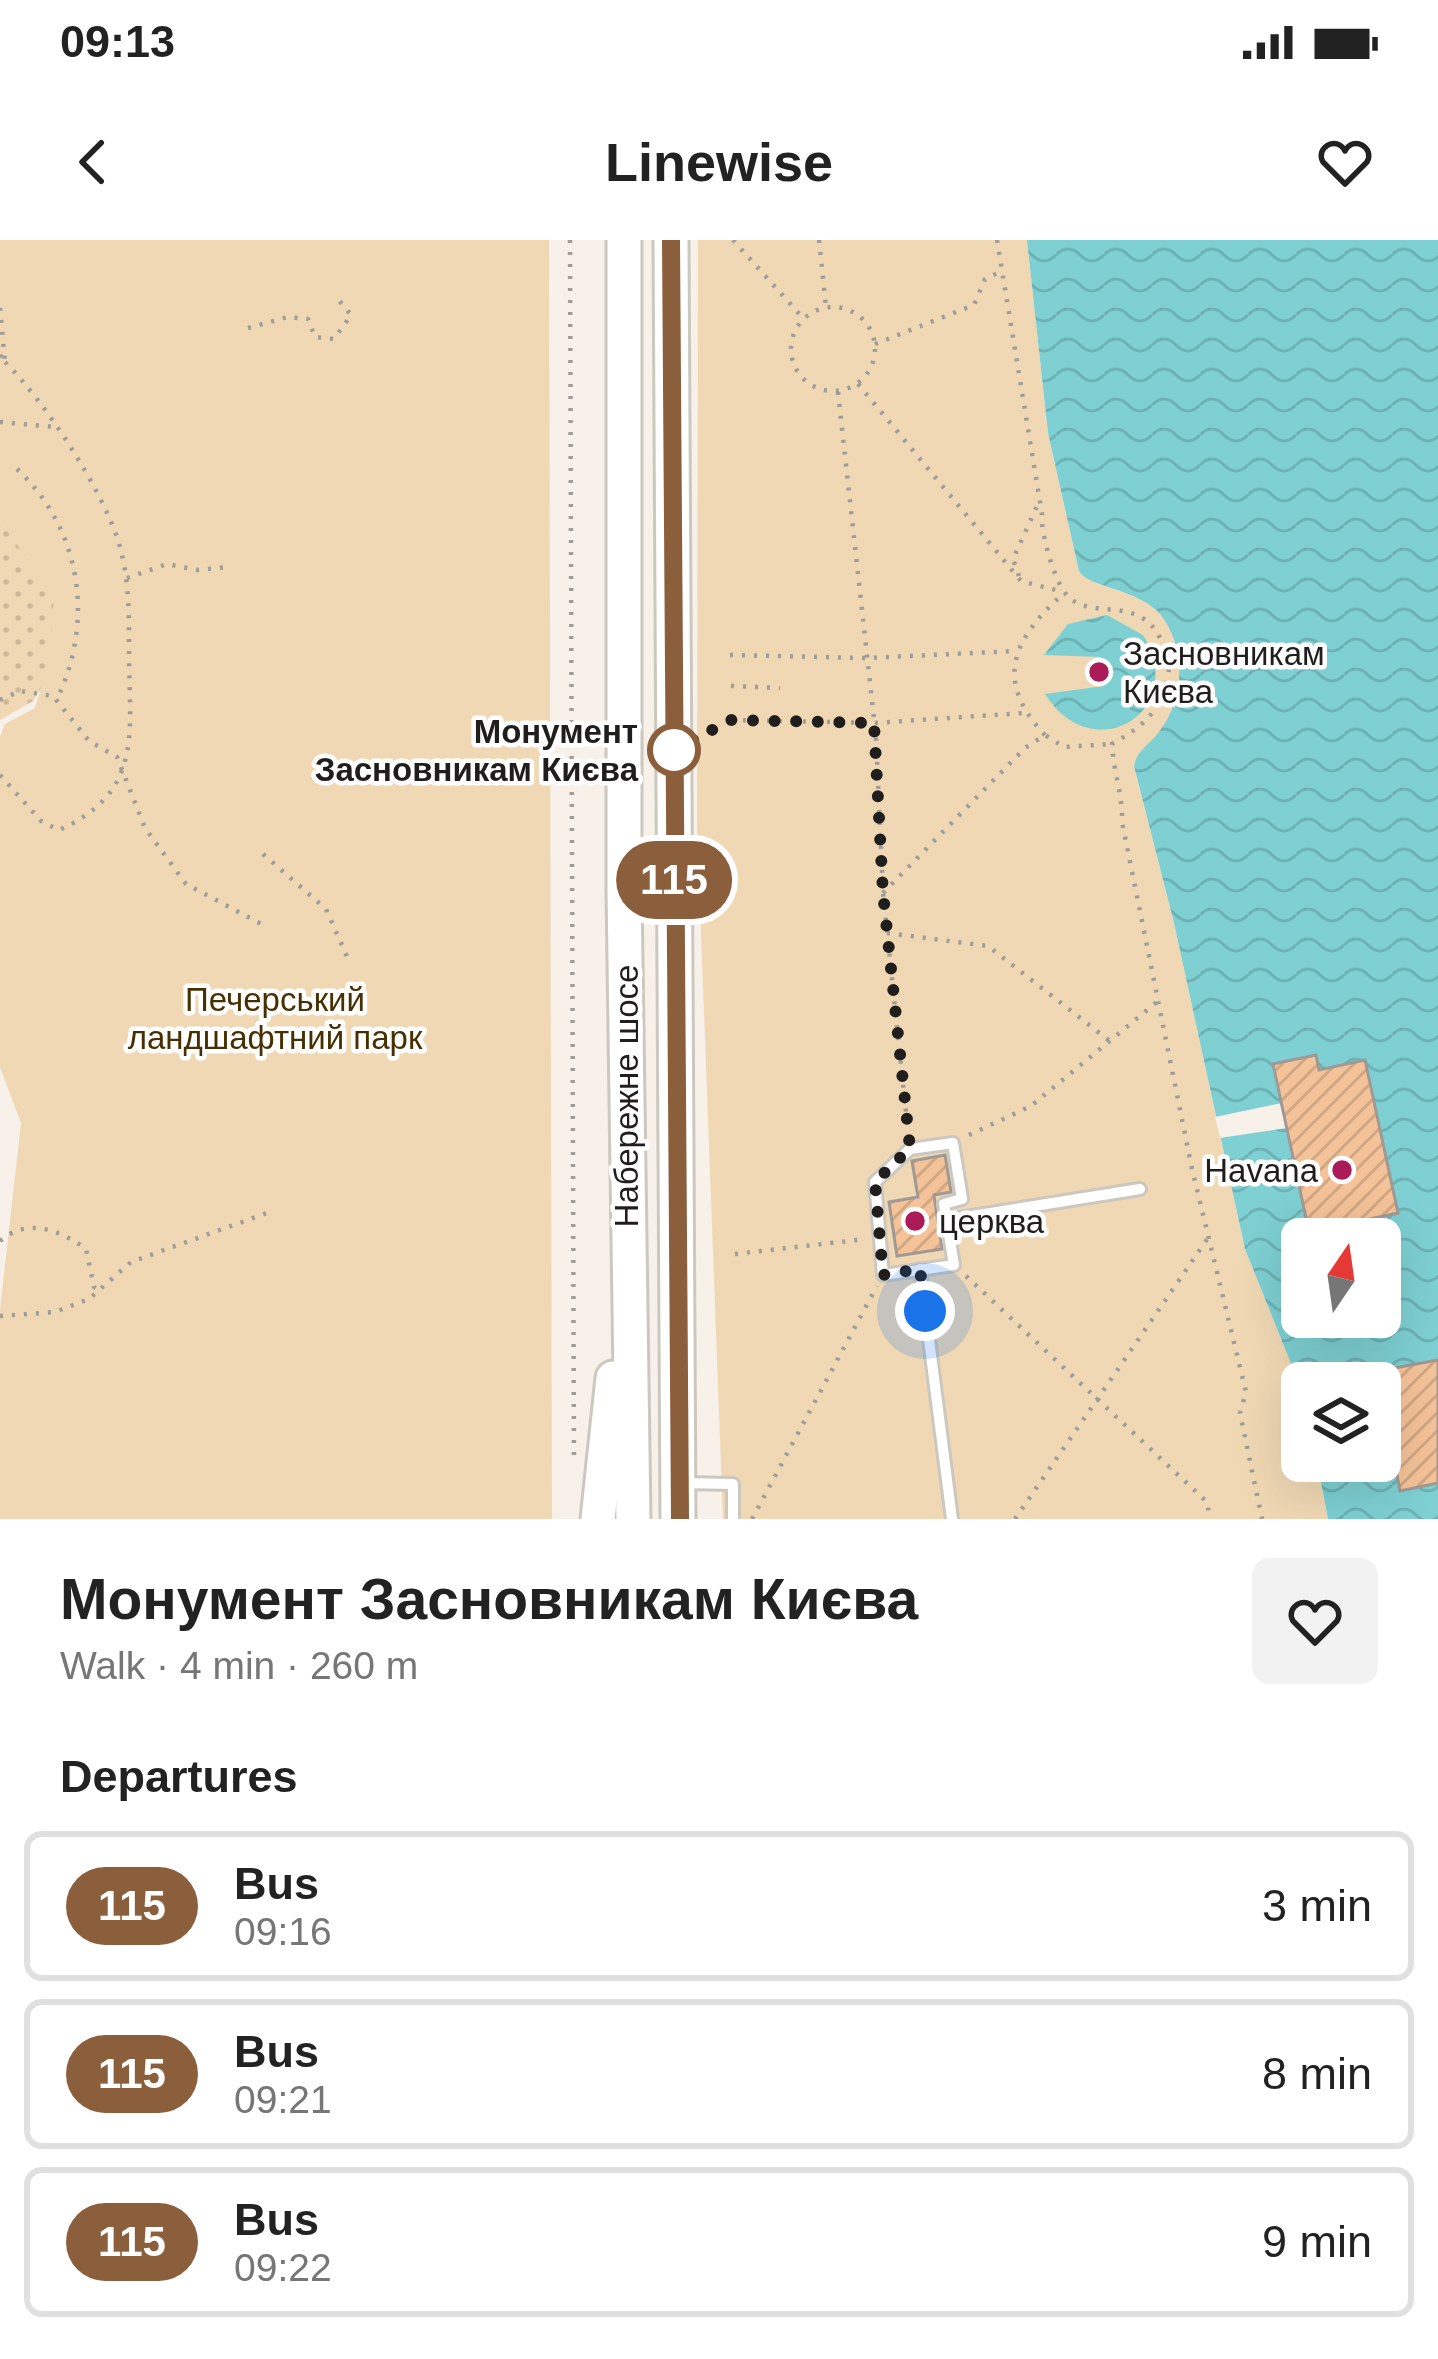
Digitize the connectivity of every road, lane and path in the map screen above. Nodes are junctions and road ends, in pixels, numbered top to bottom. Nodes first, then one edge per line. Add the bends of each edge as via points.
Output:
1 (570, 240) edge
2 (624, 240) edge
3 (671, 240) edge
4 (733, 240) edge
5 (819, 240) edge
6 (997, 240) edge
7 (1002, 271) junction
8 (337, 298) dead end
9 (826, 307) junction
10 (0, 308) edge
11 (803, 318) junction
12 (248, 328) dead end
13 (875, 344) junction
14 (2, 358) edge
15 (858, 384) junction
16 (838, 392) junction
17 (0, 422) edge
18 (55, 427) junction
19 (17, 469) dead end
20 (1039, 501) junction
21 (228, 567) dead end
22 (127, 578) junction
23 (1021, 581) junction
24 (1064, 593) junction
25 (1016, 651) junction
26 (730, 655) dead end
27 (866, 658) junction
28 (731, 686) dead end
29 (780, 688) dead end
30 (0, 700) edge
31 (56, 701) junction
32 (1024, 713) junction
33 (731, 720) dead end
34 (874, 723) junction
35 (1045, 735) junction
36 (1112, 744) junction
37 (122, 770) junction
38 (0, 776) edge
39 (262, 854) dead end
40 (883, 893) junction
41 (266, 926) dead end
42 (887, 933) junction
43 (349, 961) dead end
44 (1158, 1000) junction
45 (1111, 1042) junction
46 (953, 1143) junction
47 (910, 1148) junction
48 (1139, 1189) dead end
49 (267, 1213) dead end
50 (947, 1220) junction
51 (878, 1237) junction
52 (1208, 1238) junction
53 (0, 1241) edge
54 (735, 1254) dead end
55 (954, 1265) junction
56 (627, 1269) junction
57 (920, 1269) junction
58 (883, 1275) junction
59 (100, 1291) junction
60 (0, 1316) edge
61 (1099, 1398) junction
62 (574, 1474) dead end
63 (679, 1507) edge
64 (598, 1519) edge
65 (633, 1519) edge
66 (733, 1519) edge
67 (752, 1519) edge
68 (952, 1519) edge
69 (1016, 1519) edge
70 (1210, 1519) edge
71 (1262, 1519) edge

1 - 62 path
2 - 56 main road, Набережне шосе
3 - 63 main road, Набережне шосе
4 - 11 path
5 - 9 path
6 - 7 path
7 - 13 path via 985,279 974,305
7 - 20 path
8 - 12 path via 351,315 334,338 315,337 308,319
9 - 11 path
9 - 13 path via 853,311
10 - 14 path
11 - 16 path via 791,341 794,367 812,386
13 - 15 path
14 - 18 path
15 - 16 path
15 - 23 path
16 - 27 path
17 - 18 path
18 - 22 path via 100,498
19 - 31 path via 70,544 78,637
20 - 23 path via 1013,559
20 - 24 path via 1039,533
21 - 22 path via 167,564
22 - 37 path via 132,738
23 - 24 path
24 - 25 path via 1028,626
24 - 36 path via 1080,604 1132,610 1156,628 1171,662 1161,706
25 - 27 path
25 - 32 path
26 - 27 path
27 - 34 path
28 - 29 path
30 - 31 path via 20,691
31 - 37 path
32 - 34 path
32 - 35 path
33 - 34 path
34 - 40 path
35 - 36 path via 1064,747
35 - 40 path via 1009,760
36 - 44 path
37 - 38 path via 96,811 59,830
37 - 41 path via 145,828 186,884
39 - 43 path via 326,909
40 - 42 path
42 - 45 path via 988,946
42 - 47 path
44 - 45 path
44 - 52 path
45 - 46 path via 1031,1106
46 - 47 lane
46 - 50 lane via 962,1198 944,1204
47 - 51 lane via 875,1182
48 - 50 lane
49 - 59 path via 131,1262
50 - 55 lane
51 - 54 path
51 - 58 lane
52 - 61 path
52 - 71 path via 1246,1392 1240,1413
53 - 59 path via 17,1229 56,1229 86,1249
55 - 57 lane
55 - 61 path
56 - 64 main road
56 - 65 main road, Набережне шосе
57 - 58 lane
57 - 68 lane
58 - 67 path
59 - 60 path via 55,1312
61 - 69 path
61 - 70 path via 1208,1502
63 - 66 lane via 733,1484

